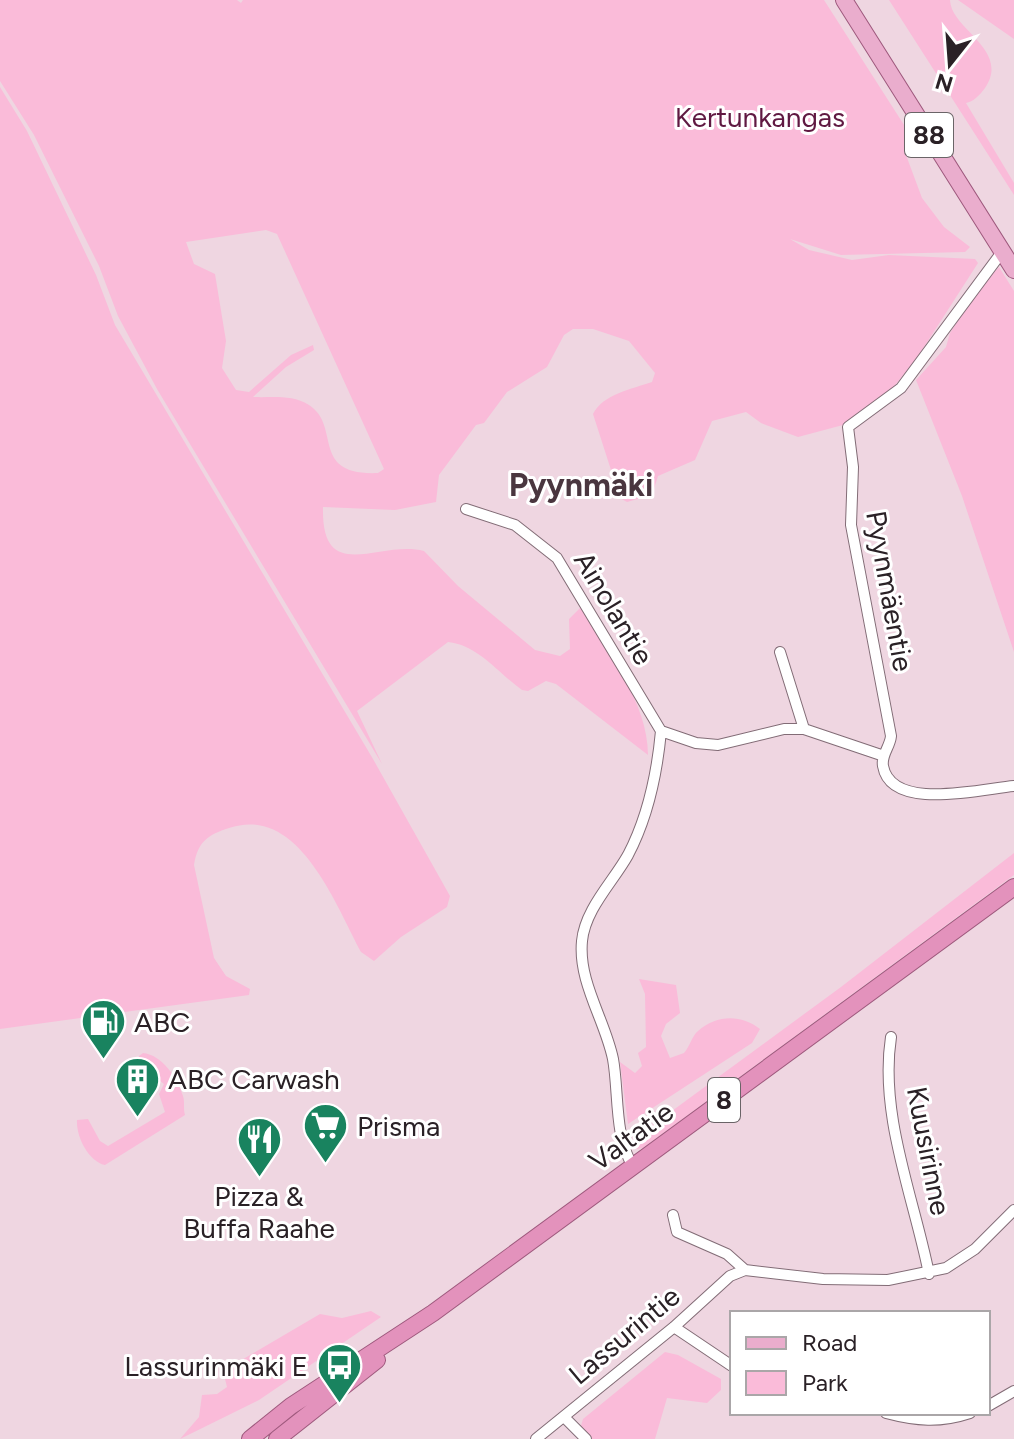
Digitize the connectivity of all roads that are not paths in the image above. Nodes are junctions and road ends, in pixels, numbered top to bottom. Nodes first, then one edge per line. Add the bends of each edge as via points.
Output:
1 (844, 0) edge
2 (1002, 252) junction
3 (1014, 270) edge
4 (466, 509) dead end
5 (780, 652) dead end
6 (804, 729) junction
7 (661, 731) junction
8 (884, 756) junction
9 (1014, 786) edge
10 (1014, 887) edge
11 (891, 1037) dead end
12 (633, 1166) junction
13 (1014, 1210) edge
14 (673, 1215) dead end
15 (745, 1270) junction
16 (929, 1274) junction
17 (433, 1313) junction
18 (674, 1327) junction
19 (730, 1365) edge
20 (1014, 1391) edge
21 (990, 1405) edge
22 (897, 1415) edge
23 (960, 1415) edge
24 (564, 1417) junction
25 (250, 1439) edge
26 (277, 1439) edge
27 (536, 1439) edge
28 (586, 1439) edge

1 - 2 main road, 88
2 - 3 main road, 88
2 - 8 street, Pyynmäentie via 901,388 848,427 851,525 891,736
4 - 7 street, Ainolantie via 515,525 557,558
5 - 6 street
6 - 7 street via 718,745
6 - 8 street
7 - 12 street via 646,812 582,941 591,996 612,1055 623,1142
8 - 9 street via 887,779 907,793
10 - 12 highway, Valtatie / 8
11 - 16 street, Kuusirinne via 892,1107
12 - 17 highway, Valtatie / 8
13 - 16 street via 960,1260
14 - 15 street via 677,1232 727,1254
15 - 16 street via 845,1280
15 - 18 street, Lassurintie via 730,1276
17 - 25 highway, Valtatie / 8
17 - 26 highway, Valtatie / 8
18 - 19 street
18 - 24 street, Lassurintie
20 - 21 street
22 - 23 street via 929,1421
24 - 27 street, Lassurintie
24 - 28 street

